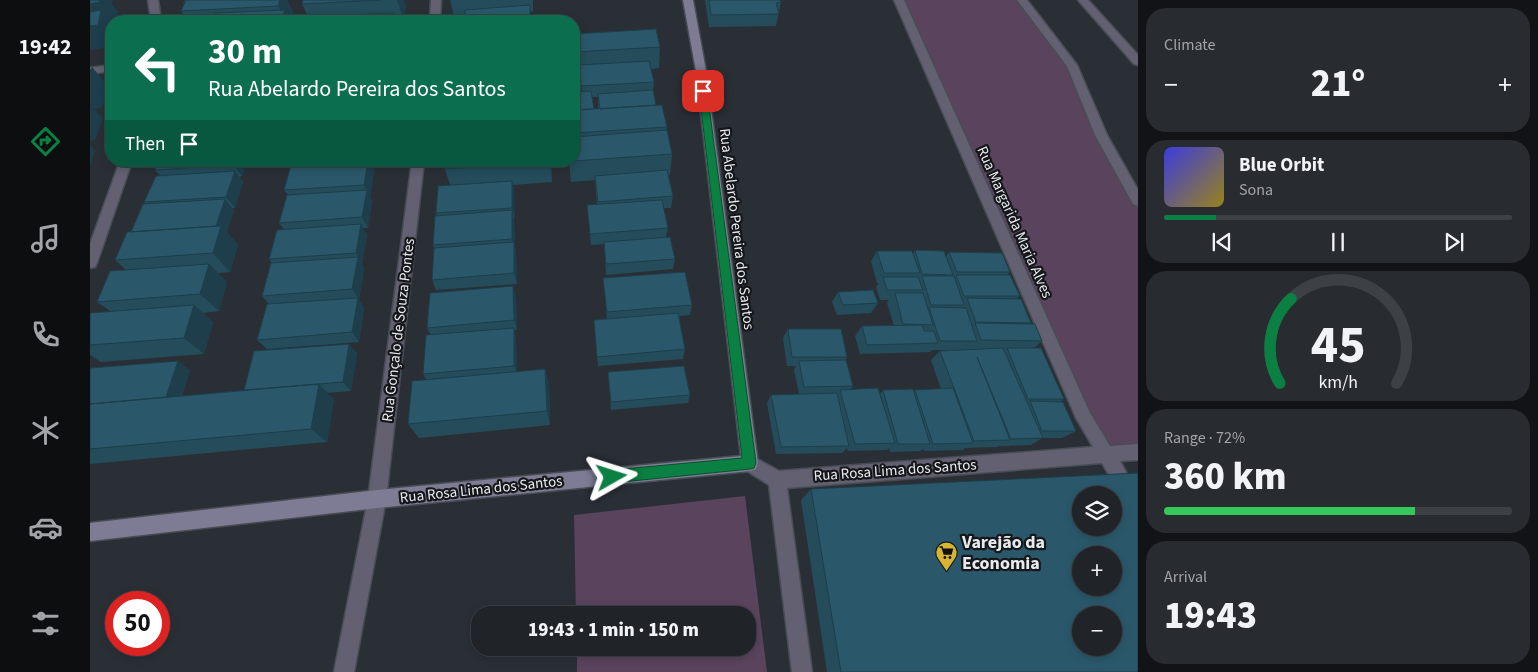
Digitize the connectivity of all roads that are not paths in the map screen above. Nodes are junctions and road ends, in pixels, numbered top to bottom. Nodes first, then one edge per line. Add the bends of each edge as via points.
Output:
1 (153, 0) edge
2 (436, 0) edge
3 (688, 0) edge
4 (900, 0) edge
5 (1022, 0) edge
6 (1082, 0) edge
7 (155, 15) edge
8 (435, 15) edge
9 (1138, 62) edge
10 (105, 69) edge
11 (90, 71) edge
12 (124, 167) edge
13 (417, 167) edge
14 (1138, 201) edge
15 (90, 263) edge
16 (1138, 452) edge
17 (1108, 454) junction
18 (750, 463) junction
19 (777, 480) junction
20 (377, 500) junction
21 (1138, 515) edge
22 (90, 532) edge
23 (344, 672) edge
24 (802, 672) edge

1 - 7 street
2 - 8 street
3 - 18 main road, Rua Abelardo Pereira dos Santos
4 - 17 street, Rua Margarida Maria Alves via 1084,418
5 - 14 street via 1072,66 1101,135
6 - 9 street
10 - 11 street
12 - 15 street
13 - 20 street, Rua Gonçalo de Souza Pontes
16 - 17 street, Rua Rosa Lima dos Santos
17 - 19 street, Rua Rosa Lima dos Santos
17 - 21 street, Rua Margarida Maria Alves
18 - 19 street
18 - 20 main road, Rua Rosa Lima dos Santos
19 - 24 street
20 - 22 main road, Rua Rosa Lima dos Santos
20 - 23 street, Rua Gonçalo de Souza Pontes

